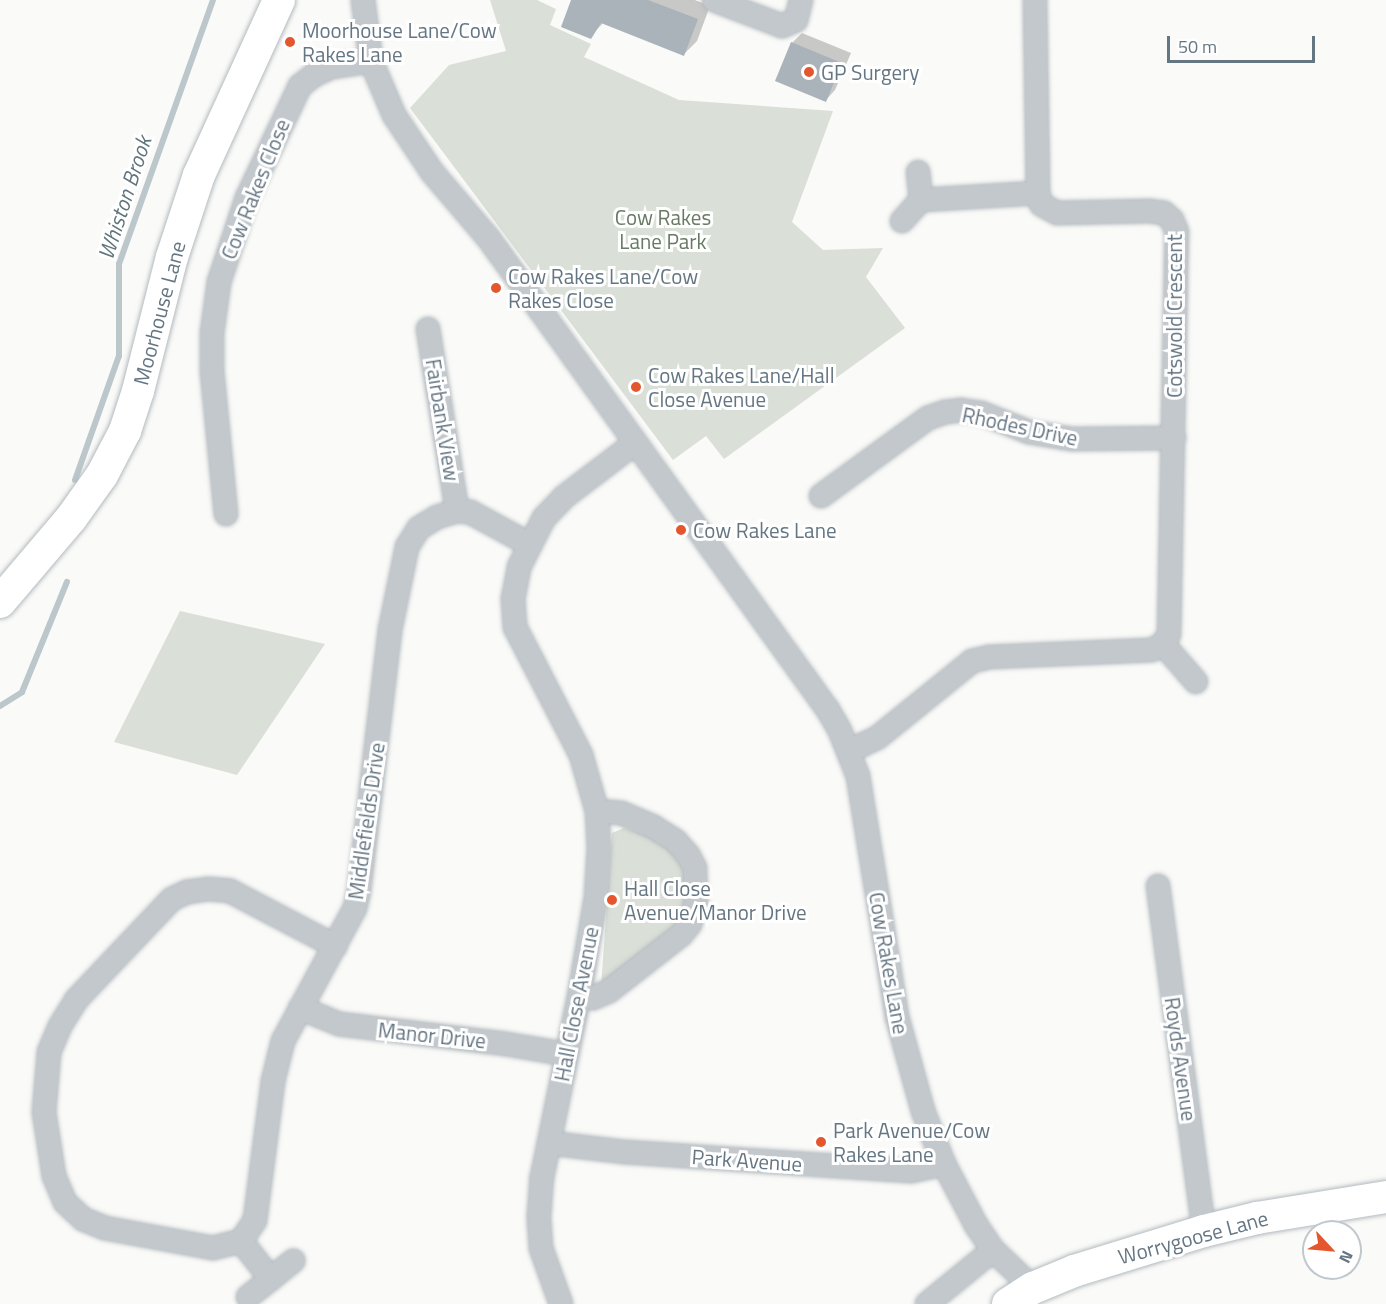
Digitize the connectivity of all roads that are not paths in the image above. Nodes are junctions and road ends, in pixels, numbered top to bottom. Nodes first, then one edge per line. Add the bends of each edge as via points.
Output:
1 (279, 0) edge
2 (363, 0) edge
3 (714, 0) edge
4 (801, 0) edge
5 (1035, 0) edge
6 (370, 61) junction
7 (918, 171) dead end
8 (1038, 193) junction
9 (921, 200) junction
10 (902, 221) dead end
11 (428, 329) dead end
12 (1174, 438) junction
13 (635, 443) junction
14 (821, 496) dead end
15 (457, 511) junction
16 (226, 514) dead end
17 (530, 544) junction
18 (0, 602) edge
19 (1163, 644) junction
20 (1196, 682) dead end
21 (849, 751) junction
22 (597, 811) junction
23 (1158, 886) dead end
24 (335, 946) junction
25 (579, 997) junction
26 (300, 1008) junction
27 (566, 1054) junction
28 (549, 1143) junction
29 (944, 1164) junction
30 (1386, 1197) edge
31 (1204, 1232) junction
32 (241, 1241) junction
33 (993, 1250) junction
34 (293, 1261) dead end
35 (271, 1279) junction
36 (249, 1296) dead end
37 (1021, 1296) edge
38 (561, 1304) edge
39 (927, 1304) edge

1 - 18 street, Moorhouse Lane via 199,175 172,257 125,432 102,475 72,517
2 - 6 street, Cow Rakes Lane
3 - 4 street via 782,26 796,20
5 - 8 street
6 - 13 street, Cow Rakes Lane via 394,116 432,172 489,239
6 - 16 street, Cow Rakes Close via 330,67 300,86 247,198 219,282 212,370
7 - 9 street
8 - 9 street
8 - 12 street, Cotswold Crescent via 1041,204 1057,213 1150,211 1164,213 1172,220 1177,232
9 - 10 street
11 - 15 street, Fairbank View
12 - 14 street, Rhodes Drive via 1072,440 1029,432 981,413 945,412 928,418
12 - 19 street, Cotswold Crescent via 1171,621
13 - 17 street, Hall Close Avenue via 564,497 544,518
13 - 21 street, Cow Rakes Lane via 828,710
15 - 17 street via 470,512
15 - 24 street, Middlefields Drive via 419,528 407,547 390,630 359,890 355,908
17 - 22 street, Hall Close Avenue via 519,567 513,599 515,627 581,755
19 - 20 street
19 - 21 street via 1152,650 972,661 877,738
21 - 29 street, Cow Rakes Lane via 858,776 909,1070
22 - 25 street, Hall Close Avenue via 596,898
22 - 25 street via 621,813 676,841 695,868 696,902 690,924 681,934 609,991 593,998
23 - 31 street, Royds Avenue
24 - 26 street, Middlefields Drive
24 - 32 street via 230,891 187,892 172,899 76,1000 49,1052 44,1112 54,1176 64,1202 83,1219 105,1228 213,1248
25 - 27 street, Hall Close Avenue
26 - 27 street, Manor Drive via 339,1024
26 - 32 street, Middlefields Drive via 283,1041 273,1080 255,1220
27 - 28 street, Hall Close Avenue
28 - 29 street, Park Avenue via 911,1172
28 - 38 street, Hall Close Avenue via 539,1227 547,1272
29 - 33 street, Cow Rakes Lane
30 - 31 street, Worrygoose Lane via 1257,1218
31 - 37 street, Worrygoose Lane via 1074,1271
32 - 35 street
33 - 37 street, Cow Rakes Lane
33 - 39 street
34 - 35 street
35 - 36 street

